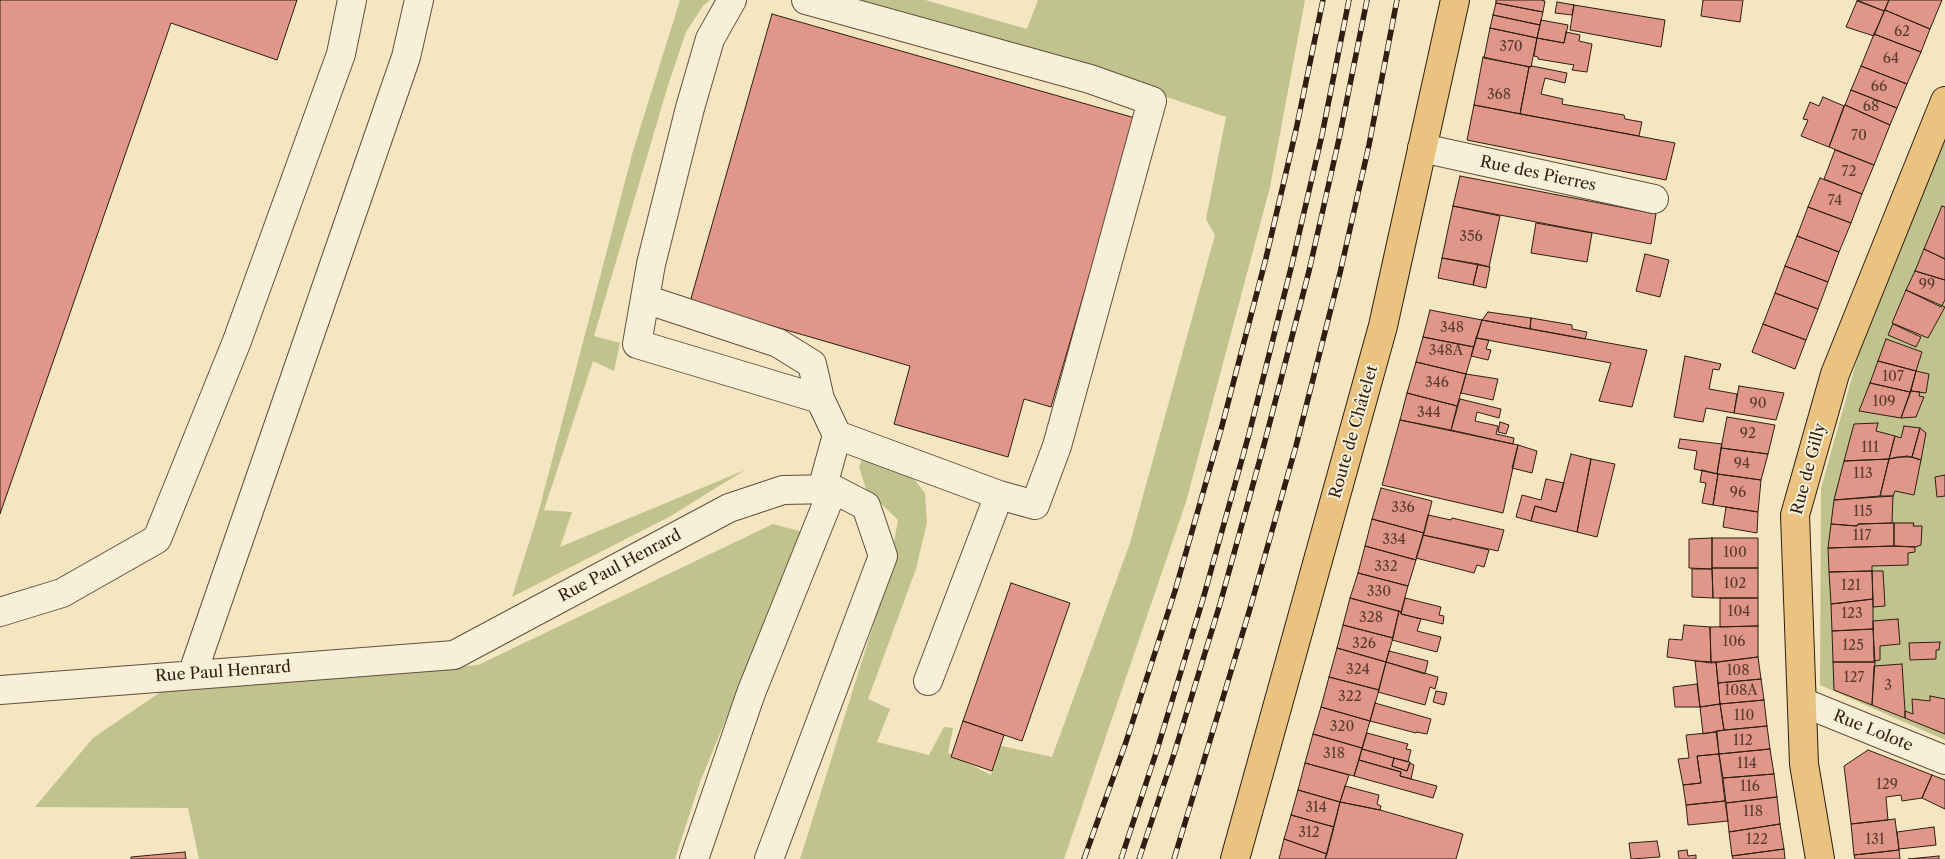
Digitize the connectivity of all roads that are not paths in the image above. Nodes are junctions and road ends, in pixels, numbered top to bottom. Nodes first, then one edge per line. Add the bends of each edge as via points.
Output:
1 (352, 0) edge
2 (419, 0) edge
3 (732, 0) edge
4 (806, 0) edge
5 (1455, 0) edge
6 (1945, 101) edge
7 (1422, 148) junction
8 (1654, 199) dead end
9 (644, 299) junction
10 (820, 399) junction
11 (837, 435) junction
12 (828, 489) junction
13 (999, 495) junction
14 (0, 612) edge
15 (192, 675) junction
16 (928, 681) dead end
17 (0, 690) edge
18 (1802, 702) junction
19 (1945, 760) edge
20 (694, 859) edge
21 (769, 859) edge
22 (1235, 859) edge
23 (1820, 859) edge

1 - 14 street via 338,63 237,341 157,539 62,593
2 - 15 street via 406,57
3 - 9 street via 710,39
4 - 13 street via 1090,79 1152,101 1057,446 1035,504
5 - 7 main road, Route de Châtelet
6 - 18 main road, Rue de Gilly via 1835,374 1795,515
7 - 8 street, Rue des Pierres
7 - 22 main road, Route de Châtelet via 1384,326
9 - 10 street via 778,343 812,364
9 - 10 street via 637,344
10 - 11 street
11 - 12 street
11 - 13 street
12 - 15 street, Rue Paul Henrard via 783,490 729,508 454,654
12 - 20 street via 751,694
12 - 21 street, Rue Paul Henrard via 866,506 883,556
13 - 16 street
15 - 17 street, Rue Paul Henrard
18 - 19 street, Rue Lolote
18 - 23 main road, Rue de Gilly via 1804,764

